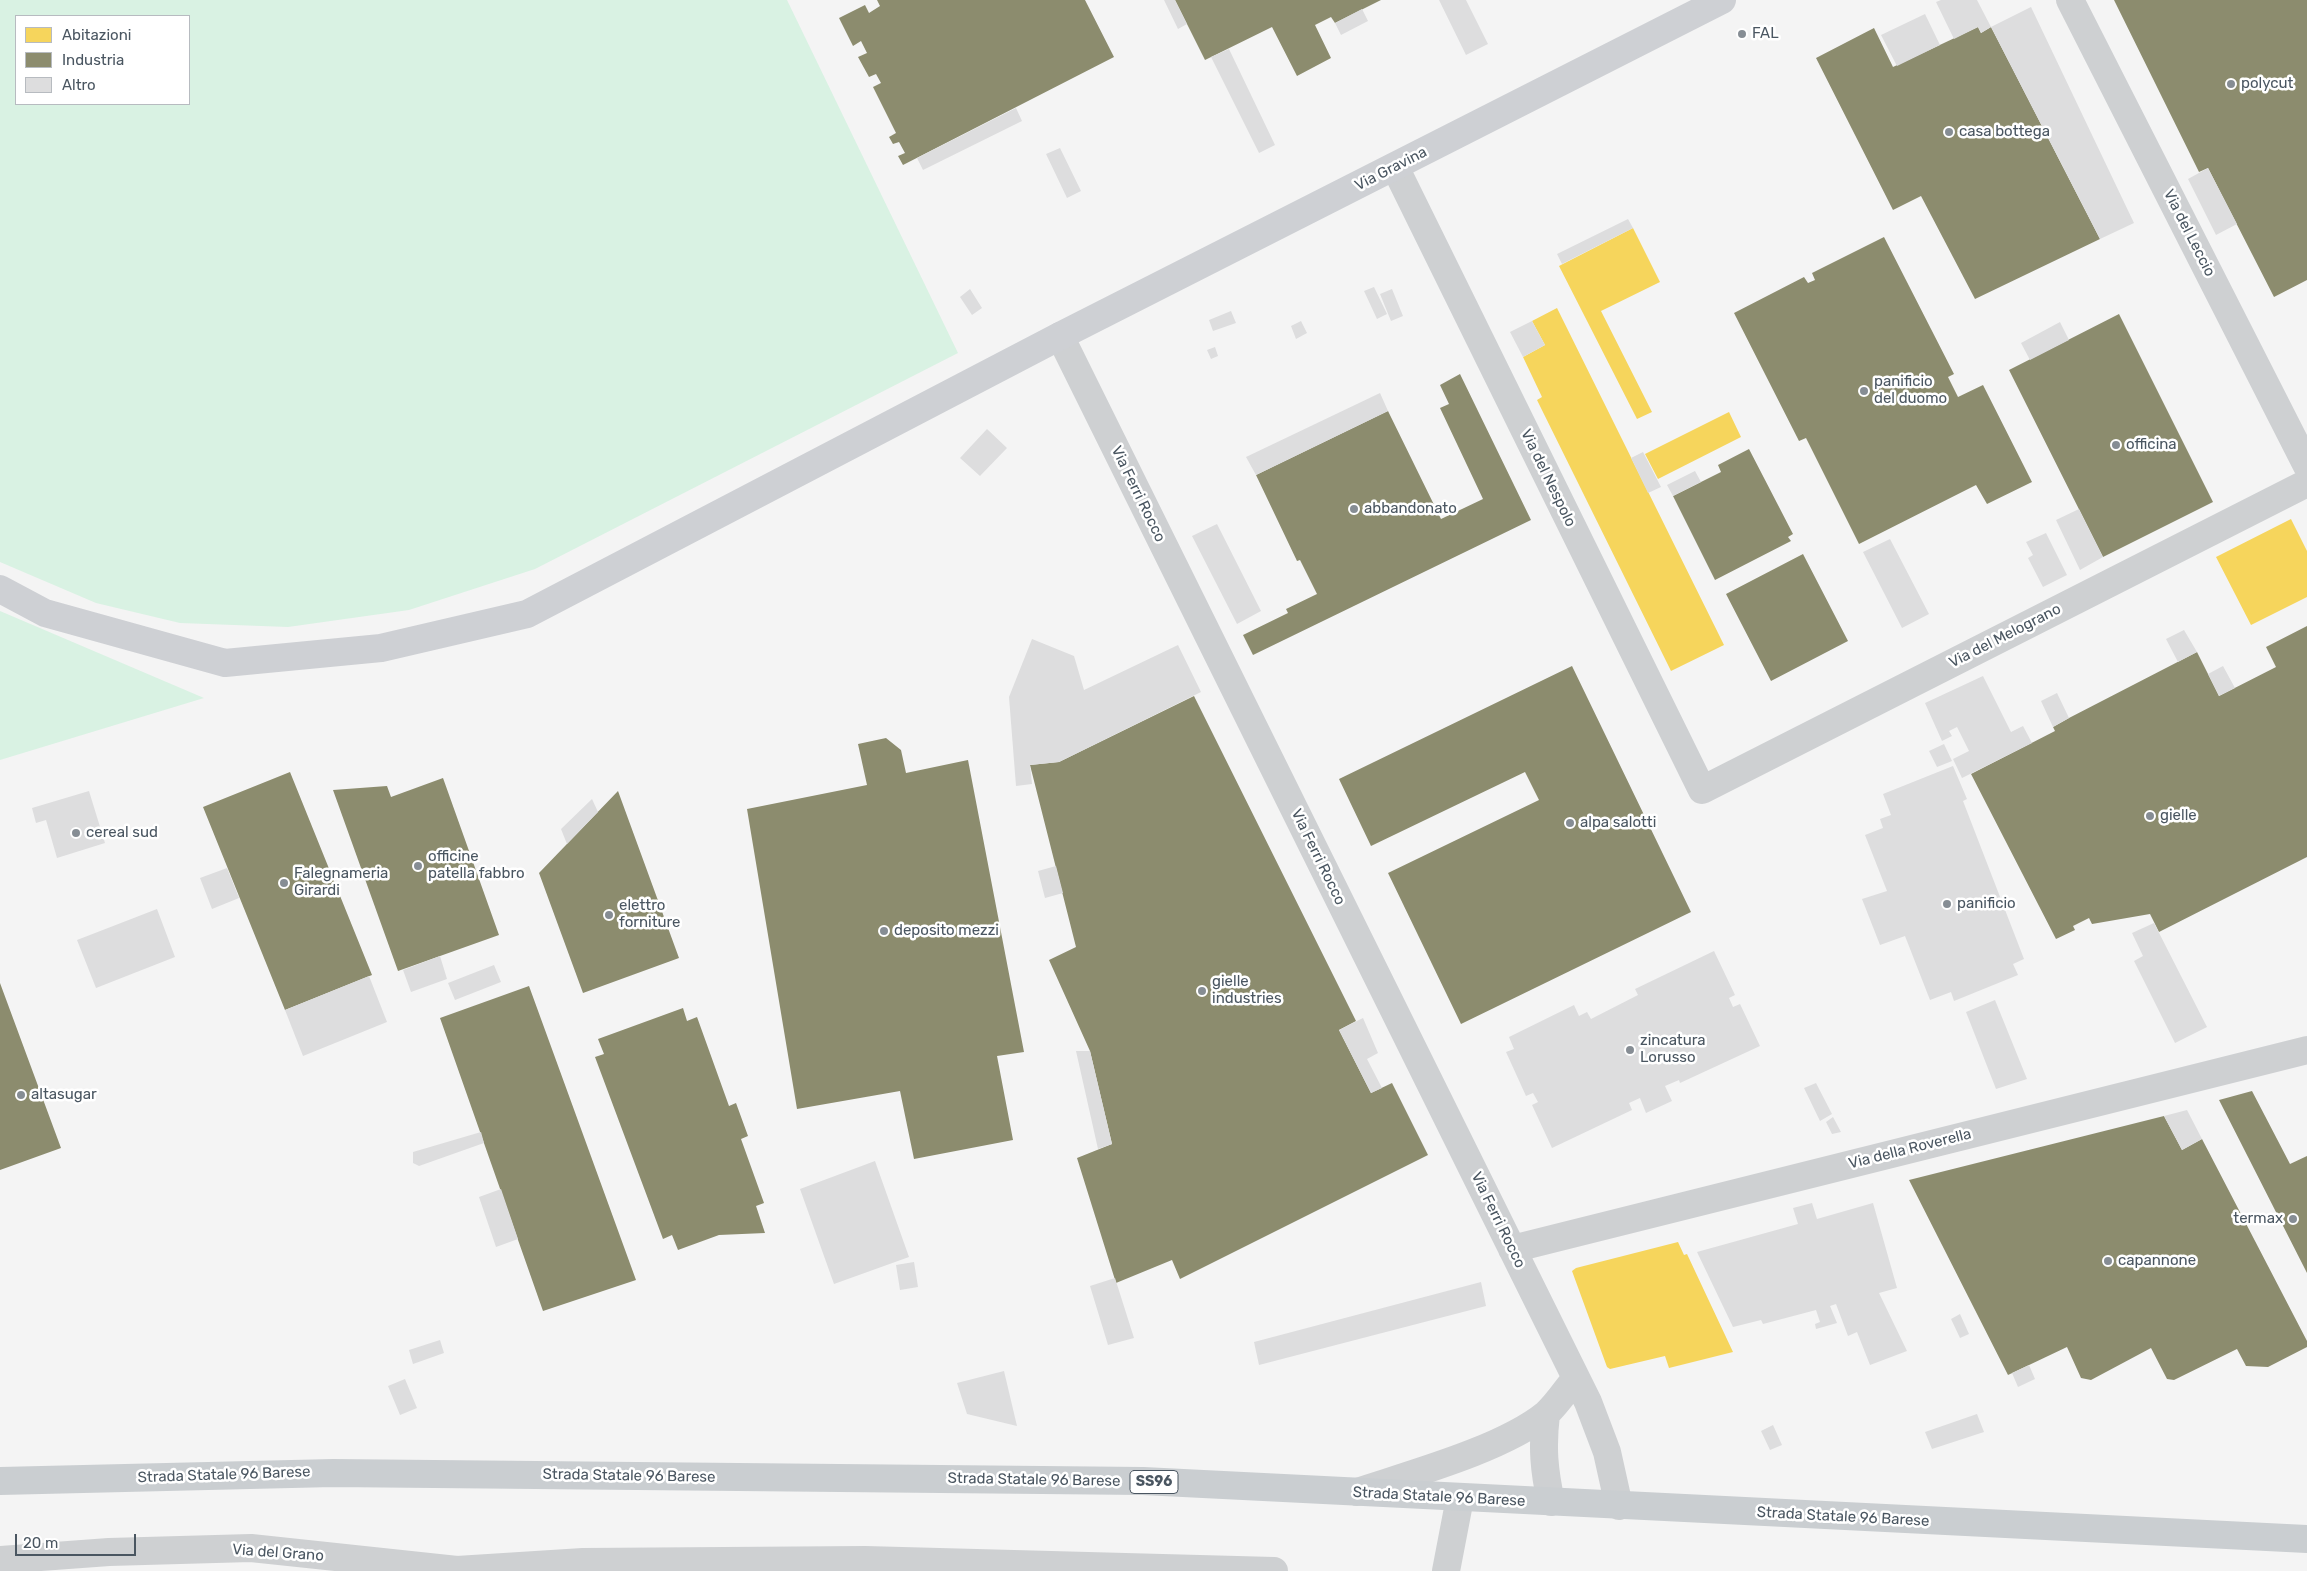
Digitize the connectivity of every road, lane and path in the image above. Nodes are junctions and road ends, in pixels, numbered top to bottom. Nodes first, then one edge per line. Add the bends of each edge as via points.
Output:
1 (1722, 0) edge
2 (2070, 0) edge
3 (1395, 167) junction
4 (1060, 336) junction
5 (2307, 466) edge
6 (2307, 483) edge
7 (0, 589) edge
8 (1702, 790) joint
9 (2307, 1050) edge
10 (1512, 1249) junction
11 (1576, 1379) junction
12 (1546, 1414) junction
13 (0, 1481) edge
14 (1356, 1493) junction
15 (1460, 1498) junction
16 (1551, 1502) junction
17 (1618, 1506) junction
18 (2307, 1539) edge
19 (0, 1560) edge
20 (869, 1566) edge
21 (1274, 1571) edge
22 (1446, 1571) edge

1 - 3 main road, Via Gravina
2 - 5 street, Via del Leccio
3 - 4 main road, Via Gravina
3 - 8 street, Via del Nespolo
4 - 7 main road, Via Gravina via 527,614 381,648 225,663 45,613
4 - 10 street, Via Ferri Rocco
6 - 8 street, Via del Melograno
9 - 10 street, Via della Roverella
10 - 11 street, Via Ferri Rocco
11 - 12 street
11 - 17 street, Via Ferri Rocco via 1607,1452
12 - 14 street via 1512,1435 1473,1452
12 - 16 street via 1543,1466
13 - 14 main road, Strada Statale 96 Barese / SS96 via 333,1472 1143,1482
14 - 15 main road, Strada Statale 96 Barese / SS96
15 - 16 main road, Strada Statale 96 Barese / SS96
15 - 22 street
16 - 17 main road, Strada Statale 96 Barese / SS96
17 - 18 main road, Strada Statale 96 Barese / SS96
19 - 20 street, Via del Grano via 109,1552 252,1548 457,1570 583,1562
20 - 21 street, Via del Grano

